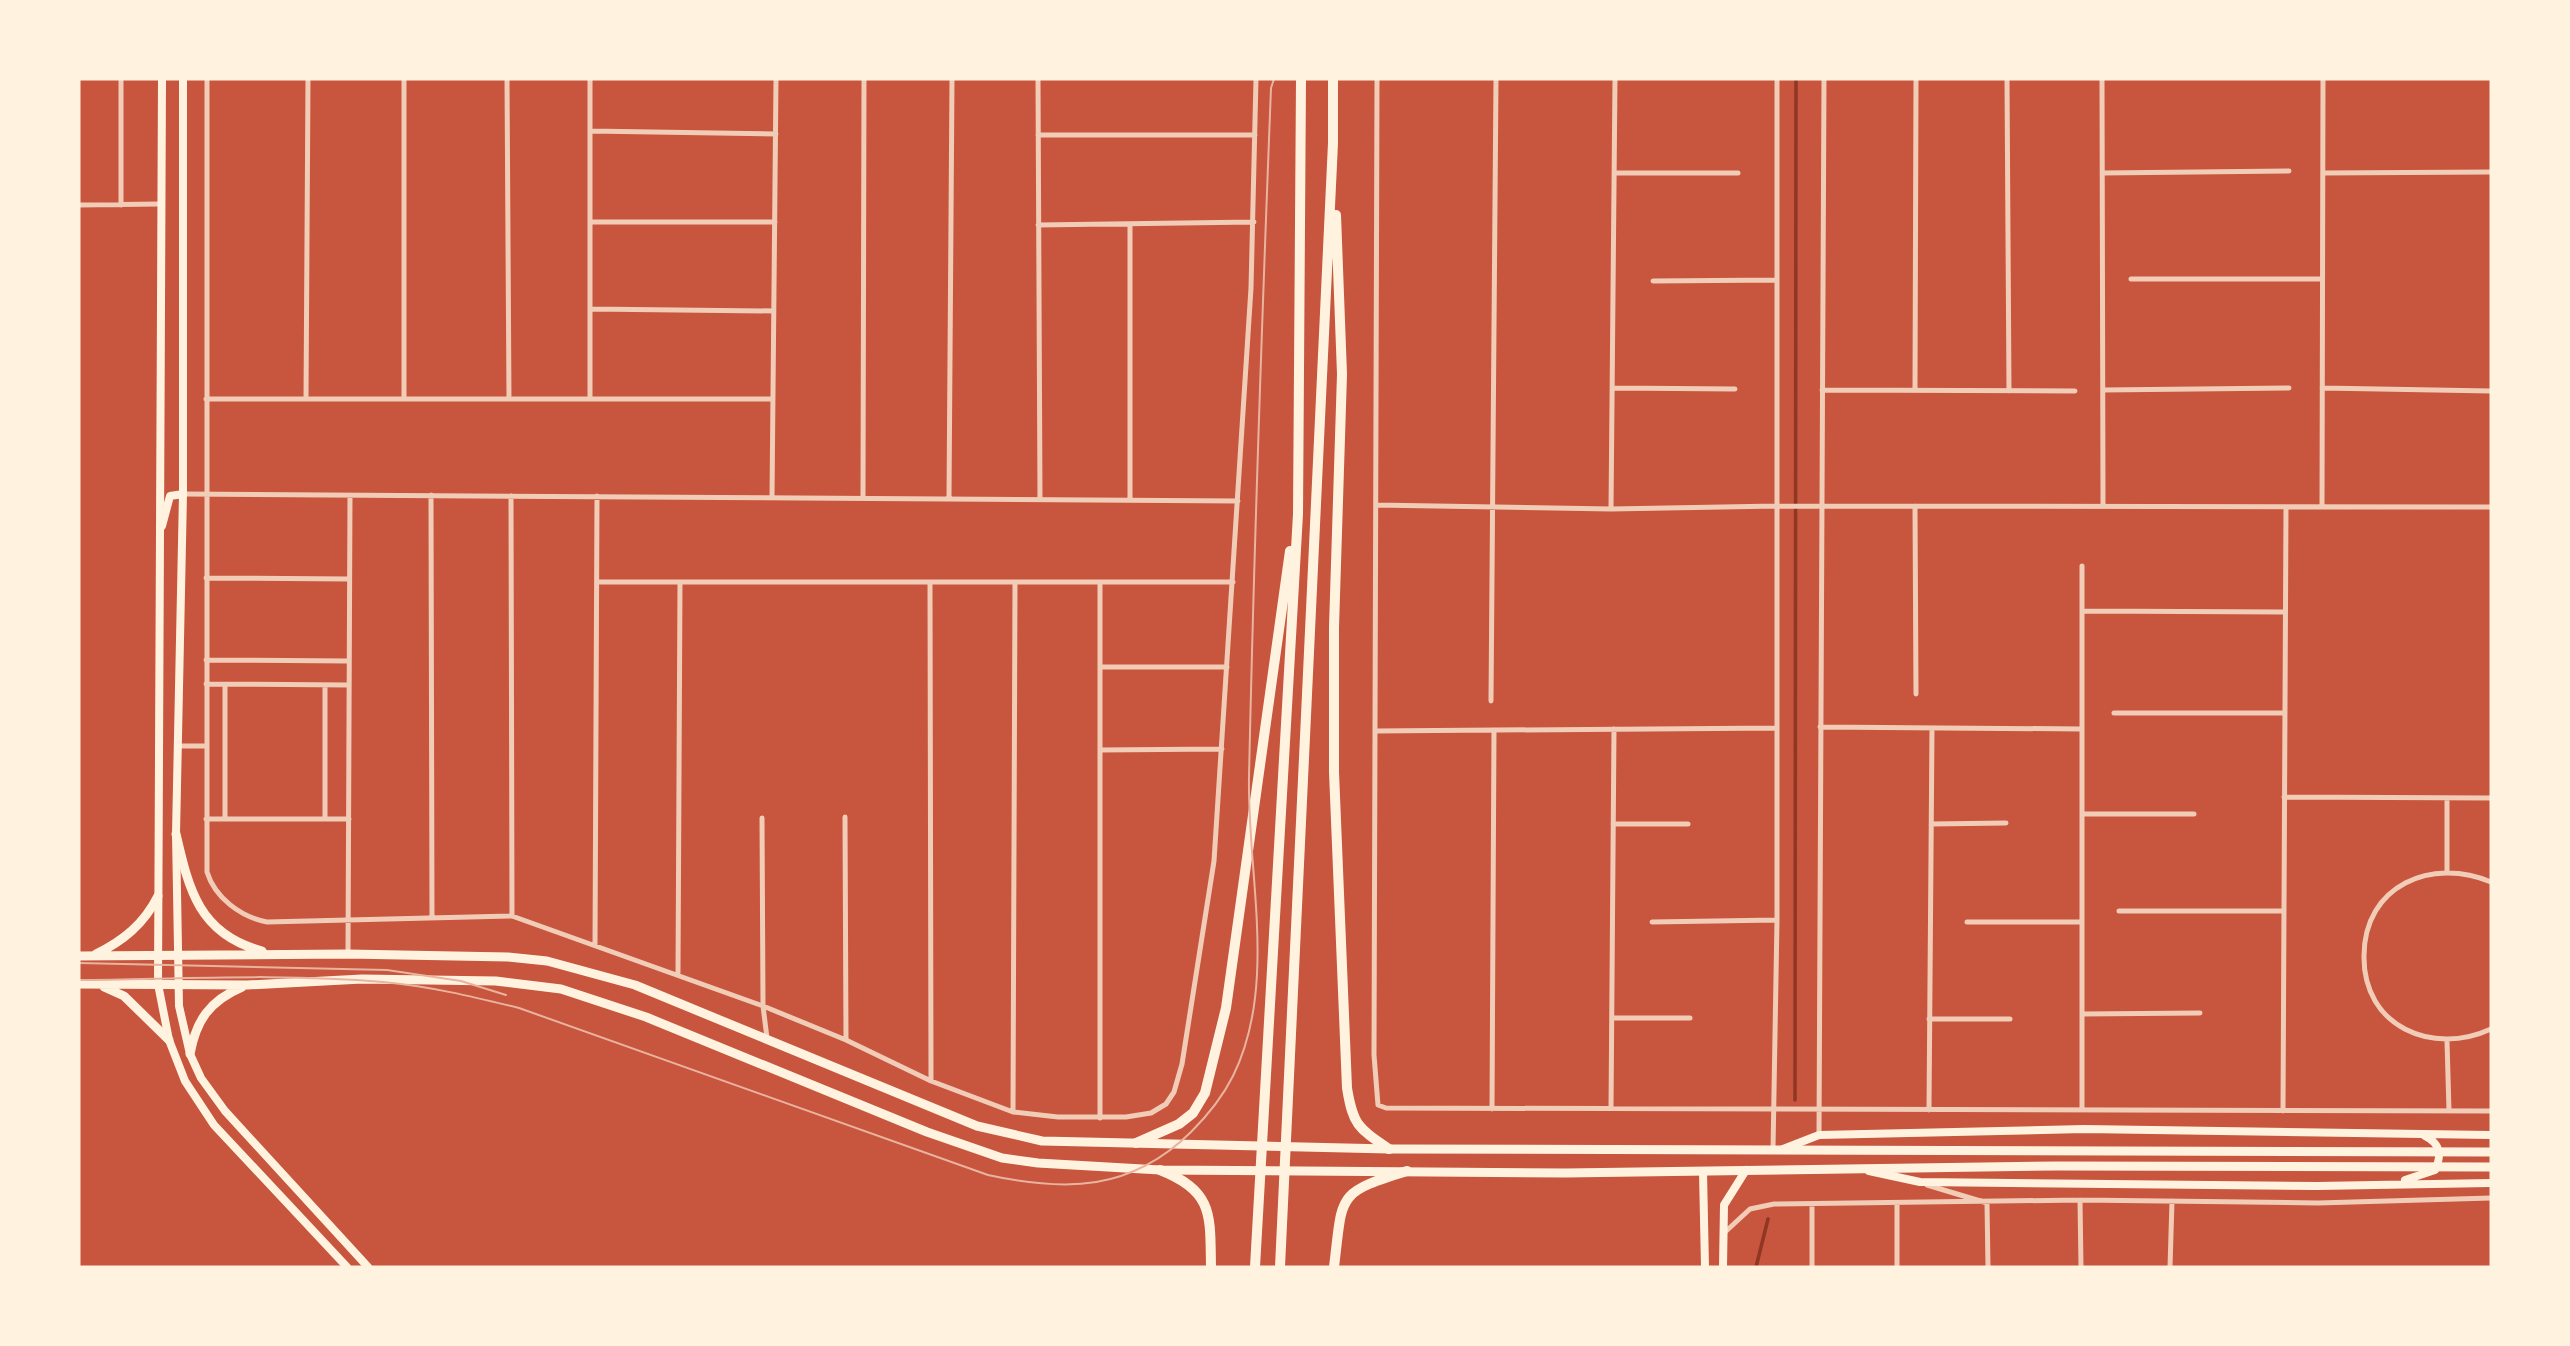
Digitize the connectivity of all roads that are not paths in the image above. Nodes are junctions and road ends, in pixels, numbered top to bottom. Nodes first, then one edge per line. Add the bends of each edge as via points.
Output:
1 (121, 79) edge
2 (162, 79) edge
3 (183, 79) edge
4 (207, 79) edge
5 (308, 79) edge
6 (404, 79) edge
7 (507, 79) edge
8 (590, 79) edge
9 (776, 79) edge
10 (863, 79) edge
11 (952, 79) edge
12 (1038, 79) edge
13 (1256, 79) edge
14 (1301, 79) edge
15 (1333, 79) edge
16 (1377, 79) edge
17 (1496, 79) edge
18 (1615, 79) edge
19 (1777, 79) edge
20 (1824, 79) edge
21 (1916, 79) edge
22 (2007, 79) edge
23 (2102, 79) edge
24 (2323, 79) edge
25 (590, 131) junction
26 (776, 134) junction
27 (1038, 135) junction
28 (1255, 135) junction
29 (1333, 143) junction
30 (2290, 171) dead end
31 (1615, 173) junction
32 (1738, 173) dead end
33 (2102, 173) junction
34 (2323, 173) junction
35 (2491, 173) edge
36 (160, 204) junction
37 (79, 205) edge
38 (121, 205) junction
39 (590, 222) junction
40 (775, 222) junction
41 (1254, 222) junction
42 (1130, 224) junction
43 (1038, 225) junction
44 (2131, 279) dead end
45 (2322, 279) junction
46 (1777, 280) junction
47 (1653, 281) dead end
48 (590, 309) junction
49 (774, 311) junction
50 (1614, 388) junction
51 (2289, 388) dead end
52 (2322, 388) junction
53 (1735, 390) dead end
54 (1822, 390) junction
55 (1915, 390) junction
56 (2103, 390) junction
57 (2009, 391) junction
58 (2074, 391) dead end
59 (2491, 391) edge
60 (206, 399) junction
61 (306, 399) junction
62 (404, 399) junction
63 (509, 399) junction
64 (590, 399) junction
65 (773, 399) junction
66 (183, 494) junction
67 (206, 494) junction
68 (350, 495) junction
69 (431, 495) junction
70 (511, 496) junction
71 (597, 496) junction
72 (772, 498) junction
73 (863, 498) junction
74 (949, 499) junction
75 (1040, 499) junction
76 (1130, 500) junction
77 (1238, 500) junction
78 (1376, 505) junction
79 (1777, 506) junction
80 (1822, 506) junction
81 (1915, 506) junction
82 (2103, 506) junction
83 (2286, 507) junction
84 (2322, 507) junction
85 (2491, 507) edge
86 (1495, 508) junction
87 (1611, 509) junction
88 (1298, 514) junction
89 (159, 539) junction
90 (2082, 566) dead end
91 (206, 578) junction
92 (349, 579) junction
93 (597, 582) junction
94 (680, 582) junction
95 (930, 582) junction
96 (1015, 582) junction
97 (1100, 582) junction
98 (1233, 582) junction
99 (2082, 611) junction
100 (2285, 612) junction
101 (206, 660) junction
102 (349, 661) junction
103 (1100, 667) junction
104 (1227, 667) junction
105 (206, 684) junction
106 (225, 685) junction
107 (325, 685) junction
108 (349, 685) junction
109 (1916, 694) dead end
110 (1491, 701) dead end
111 (2114, 713) dead end
112 (2285, 713) junction
113 (1777, 727) junction
114 (1820, 727) junction
115 (1931, 728) junction
116 (1614, 729) junction
117 (2082, 729) junction
118 (1494, 730) junction
119 (1375, 731) junction
120 (178, 746) junction
121 (206, 746) junction
122 (1222, 748) junction
123 (1100, 750) junction
124 (2284, 797) junction
125 (2491, 798) edge
126 (2447, 799) junction
127 (2082, 814) junction
128 (2194, 814) dead end
129 (845, 817) dead end
130 (762, 818) dead end
131 (206, 819) junction
132 (225, 819) junction
133 (325, 819) junction
134 (348, 819) junction
135 (2006, 823) dead end
136 (1613, 824) junction
137 (1688, 824) dead end
138 (1931, 824) junction
139 (176, 834) junction
140 (2446, 871) junction
141 (2491, 883) edge
142 (158, 896) junction
143 (2119, 911) dead end
144 (2284, 911) junction
145 (512, 916) junction
146 (432, 918) junction
147 (1777, 920) junction
148 (348, 922) junction
149 (1652, 922) dead end
150 (1967, 922) dead end
151 (2082, 922) junction
152 (595, 945) junction
153 (348, 954) junction
154 (275, 955) junction
155 (79, 956) edge
156 (91, 956) junction
157 (158, 956) junction
158 (176, 956) junction
159 (678, 973) junction
160 (79, 984) edge
161 (92, 984) junction
162 (158, 984) junction
163 (177, 984) junction
164 (247, 985) junction
165 (763, 1006) junction
166 (2200, 1013) dead end
167 (2082, 1014) junction
168 (1612, 1018) junction
169 (1690, 1018) dead end
170 (1929, 1019) junction
171 (2010, 1019) dead end
172 (2491, 1029) edge
173 (767, 1038) junction
174 (169, 1040) junction
175 (846, 1040) junction
176 (2447, 1041) junction
177 (190, 1054) junction
178 (931, 1081) junction
179 (1492, 1109) junction
180 (1611, 1109) junction
181 (1775, 1109) junction
182 (1818, 1110) junction
183 (1928, 1110) junction
184 (2082, 1110) junction
185 (2283, 1111) junction
186 (2449, 1111) junction
187 (2491, 1111) edge
188 (1013, 1112) junction
189 (1100, 1118) junction
190 (2423, 1134) junction
191 (1819, 1135) junction
192 (2491, 1135) edge
193 (1136, 1143) junction
194 (1389, 1149) junction
195 (1777, 1150) junction
196 (2491, 1152) edge
197 (2491, 1167) edge
198 (1858, 1168) junction
199 (1160, 1170) junction
200 (1746, 1170) junction
201 (1407, 1171) junction
202 (1703, 1172) junction
203 (1920, 1182) junction
204 (2491, 1183) edge
205 (2375, 1185) junction
206 (2491, 1198) edge
207 (2080, 1200) junction
208 (2172, 1201) junction
209 (1987, 1203) junction
210 (1812, 1204) junction
211 (1897, 1204) junction
212 (1723, 1234) junction
213 (347, 1267) edge
214 (368, 1267) edge
215 (1212, 1267) edge
216 (1255, 1267) edge
217 (1280, 1267) edge
218 (1334, 1267) edge
219 (1705, 1267) edge
220 (1723, 1267) edge
221 (1812, 1267) edge
222 (1898, 1267) edge
223 (1987, 1267) edge
224 (2081, 1267) edge
225 (2170, 1267) edge

1 - 38 street
2 - 36 main road
3 - 66 main road
4 - 60 street
5 - 61 street
6 - 62 street
7 - 63 street
8 - 25 street
9 - 26 street
10 - 73 street
11 - 74 street
12 - 27 street
13 - 28 street
14 - 88 highway
15 - 29 highway
16 - 78 street
17 - 86 street
18 - 31 street
19 - 46 street
20 - 54 street
21 - 55 street
22 - 57 street
23 - 33 street
24 - 34 street
25 - 26 street
25 - 39 street
26 - 40 street
27 - 28 street
27 - 43 street
28 - 41 street
29 - 194 highway via 1342,374 1334,772 1347,1088 1358,1128
29 - 217 highway
30 - 33 street
31 - 32 street
31 - 50 street
33 - 56 street
34 - 35 street
34 - 45 street
36 - 38 street
36 - 89 main road
37 - 38 street
39 - 40 street
39 - 48 street
40 - 49 street
41 - 42 street
41 - 77 street
42 - 43 street
42 - 76 street
43 - 75 street
44 - 45 street
45 - 52 street
46 - 47 street
46 - 79 street
48 - 49 street
48 - 64 street
49 - 65 street
50 - 53 street
50 - 87 street
51 - 56 street
52 - 59 street
52 - 84 street
54 - 55 street
54 - 80 street
55 - 57 street
56 - 82 street
57 - 58 street
60 - 61 street
60 - 67 street
61 - 62 street
62 - 63 street
63 - 64 street
64 - 65 street
65 - 72 street
66 - 67 street
66 - 89 main road via 170,496
66 - 120 main road
67 - 68 street
67 - 91 street
68 - 69 street
68 - 92 street
69 - 70 street
69 - 146 street
70 - 71 street
70 - 145 street
71 - 72 street
71 - 93 street
72 - 73 street
73 - 74 street
74 - 75 street
75 - 76 street
76 - 77 street
77 - 98 street
78 - 86 street
78 - 119 street
79 - 80 street
79 - 87 street
79 - 113 street
80 - 81 street
80 - 114 street
81 - 82 street
81 - 109 street
82 - 83 street
83 - 84 street
83 - 100 street
84 - 85 street
86 - 87 street
86 - 110 street
88 - 193 highway via 1283,587 1226,1008 1205,1093 1193,1113 1179,1124
88 - 216 highway
89 - 142 main road
90 - 99 street
91 - 92 street
91 - 101 street
92 - 102 street
93 - 94 street
93 - 152 street
94 - 95 street
94 - 159 street
95 - 96 street
95 - 178 street
96 - 97 street
96 - 188 street
97 - 98 street
97 - 103 street
98 - 104 street
99 - 100 street
99 - 117 street
100 - 112 street
101 - 102 street
101 - 105 street
102 - 108 street
103 - 104 street
103 - 123 street
104 - 122 street
105 - 106 street
105 - 121 street
106 - 107 street
106 - 132 street
107 - 108 street
107 - 133 street
108 - 134 street
111 - 112 street
112 - 124 street
113 - 116 street
113 - 147 street
114 - 115 street
114 - 182 street
115 - 117 street
115 - 138 street
116 - 118 street
116 - 136 street
117 - 127 street
118 - 119 street
118 - 179 street
119 - 179 street via 1374,1055 1378,1105
120 - 121 street
120 - 139 main road
121 - 131 street
122 - 123 street
122 - 189 street via 1214,861 1174,1092 1151,1113
123 - 189 street
124 - 126 street
124 - 144 street
125 - 126 street
126 - 140 street
127 - 128 street
127 - 151 street
129 - 175 street
130 - 165 street
131 - 132 street
131 - 148 street via 209,880 229,905 249,919 267,922
132 - 133 street
133 - 134 street
134 - 148 street
135 - 138 street
136 - 137 street
136 - 168 street
138 - 170 street
139 - 154 main road via 194,897 212,924 235,942
139 - 158 main road
140 - 141 street via 2470,873
140 - 176 street via 2414,878 2387,897 2370,925 2364,957 2375,999 2388,1016 2406,1030
142 - 156 main road via 131,932
142 - 157 main road
143 - 144 street
144 - 185 street
145 - 146 street
145 - 152 street
146 - 148 street
147 - 149 street
147 - 181 street
148 - 153 street
150 - 151 street
151 - 167 street
152 - 159 street
153 - 154 main road
153 - 173 main road via 547,961 635,985
154 - 158 main road
155 - 156 main road
156 - 157 main road
157 - 158 main road
157 - 162 main road
158 - 163 main road
159 - 165 street
160 - 161 main road
161 - 162 main road
161 - 174 main road via 124,996
162 - 163 main road
162 - 174 main road
163 - 164 main road
163 - 177 main road
164 - 177 main road via 201,1016
164 - 199 main road via 496,981 561,989 646,1017 928,1132 1002,1157
165 - 173 street
165 - 175 street
166 - 167 street
167 - 184 street
168 - 169 street
168 - 180 street
170 - 171 street
170 - 183 street
172 - 176 street
173 - 193 main road via 976,1126 1042,1141
174 - 213 main road via 185,1081 214,1125
175 - 178 street
176 - 186 street
177 - 214 main road via 225,1111
178 - 188 street
179 - 180 street
180 - 181 street
181 - 182 street
181 - 195 street
182 - 183 street
182 - 191 street
183 - 184 street
184 - 185 street
185 - 186 street
186 - 187 street
188 - 189 street
190 - 191 main road via 2084,1129
190 - 192 main road
190 - 205 main road via 2438,1146 2441,1158 2435,1170
191 - 195 main road
193 - 194 main road
194 - 195 main road
195 - 196 main road
197 - 198 main road
198 - 200 main road
198 - 203 main road
199 - 201 main road
199 - 215 highway via 1195,1189 1206,1203
200 - 202 main road
200 - 212 main road via 1724,1205
201 - 202 main road
201 - 218 highway via 1361,1185 1348,1198 1341,1212
202 - 219 main road
203 - 205 main road
203 - 209 street
204 - 205 main road
206 - 208 street
207 - 208 street
207 - 209 street
207 - 224 street
208 - 225 street
209 - 211 street
209 - 223 street
210 - 211 street
210 - 212 street via 1750,1209
210 - 221 street
211 - 222 street
212 - 220 main road

